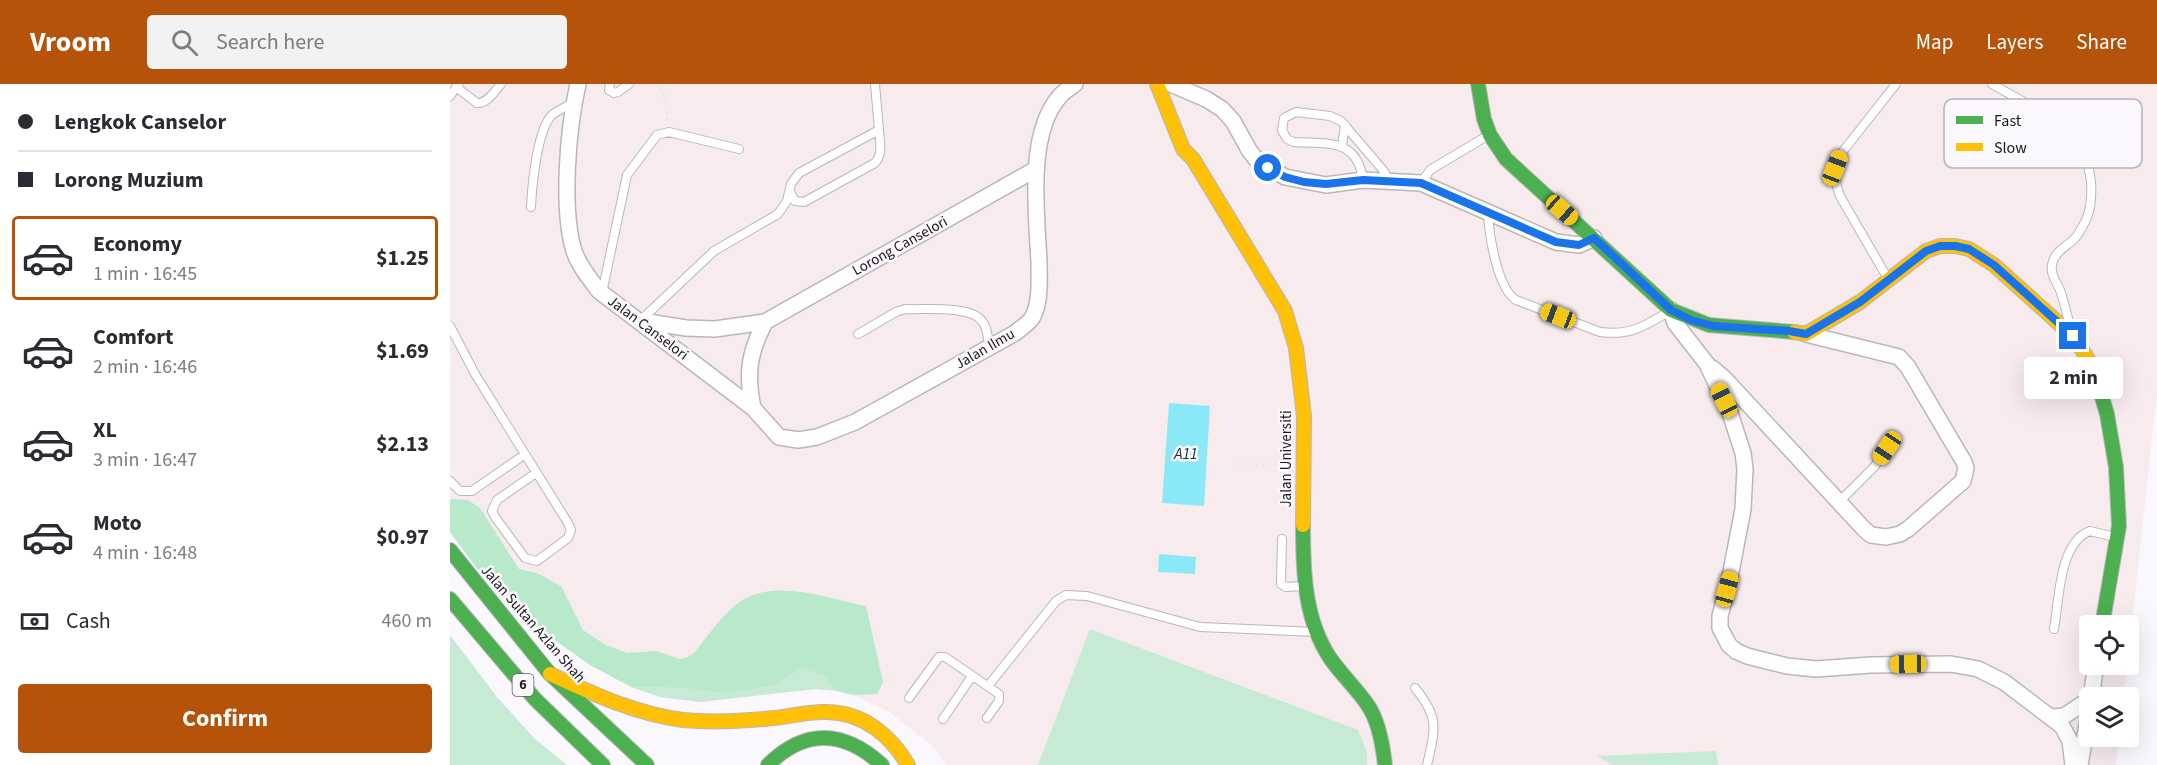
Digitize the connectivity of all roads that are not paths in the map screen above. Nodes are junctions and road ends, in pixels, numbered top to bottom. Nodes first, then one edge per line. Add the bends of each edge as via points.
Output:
1 (501, 84) edge
2 (578, 84) edge
3 (610, 84) edge
4 (629, 84) edge
5 (875, 84) edge
6 (1075, 84) edge
7 (1157, 84) edge
8 (1170, 84) edge
9 (1896, 84) edge
10 (1992, 84) edge
11 (458, 86) edge
12 (1479, 86) edge
13 (450, 96) edge
14 (2017, 99) edge
15 (574, 102) junction
16 (1345, 125) junction
17 (879, 130) junction
18 (1490, 135) junction
19 (1342, 146) junction
20 (739, 148) dead end
21 (1193, 159) junction
22 (2090, 168) edge
23 (1036, 169) junction
24 (1363, 180) junction
25 (1389, 181) junction
26 (1421, 183) junction
27 (790, 192) junction
28 (531, 207) dead end
29 (1488, 213) junction
30 (1594, 238) junction
31 (1888, 280) junction
32 (602, 293) junction
33 (1671, 310) junction
34 (640, 321) junction
35 (765, 322) junction
36 (450, 326) edge
37 (1719, 327) junction
38 (858, 334) dead end
39 (1806, 334) junction
40 (2073, 336) junction
41 (989, 348) junction
42 (1705, 360) junction
43 (753, 408) junction
44 (1887, 448) dead end
45 (524, 455) junction
46 (536, 473) junction
47 (450, 481) edge
48 (1838, 503) junction
49 (2117, 538) junction
50 (1282, 539) dead end
51 (450, 550) edge
52 (1305, 586) junction
53 (450, 599) edge
54 (2104, 615) edge
55 (2054, 629) dead end
56 (1317, 632) junction
57 (550, 674) junction
58 (972, 676) junction
59 (988, 686) junction
60 (1415, 688) dead end
61 (909, 698) dead end
62 (2079, 706) edge
63 (2052, 717) junction
64 (943, 718) dead end
65 (987, 718) dead end
66 (2083, 747) edge
67 (603, 765) edge
68 (647, 765) edge
69 (768, 765) edge
70 (882, 765) edge
71 (908, 765) edge
72 (1385, 765) edge
73 (1426, 765) edge
74 (2073, 765) edge
75 (2080, 765) edge

1 - 11 lane via 481,103
2 - 15 street, Jalan Canselori
3 - 4 lane via 609,90 614,93
5 - 17 lane
6 - 23 street, Jalan Ilmu via 1051,110
7 - 21 main road, Jalan Universiti via 1183,149
8 - 21 main road, Jalan Universiti via 1194,148
8 - 24 street via 1222,109 1256,159 1285,177 1326,184
9 - 31 lane via 1840,155 1835,168 1840,196
10 - 14 lane
11 - 13 lane
12 - 18 main road
15 - 28 lane via 554,113 546,123 534,167
15 - 32 street, Jalan Canselori via 568,176 570,232 575,254
16 - 19 lane
16 - 19 lane via 1330,116 1296,112 1287,115 1282,127 1285,136 1294,142
16 - 25 lane
17 - 27 lane via 799,173
17 - 27 lane via 881,152 875,163 804,202 795,201
18 - 26 lane via 1430,170
18 - 30 main road via 1526,179
19 - 24 lane via 1358,160
20 - 32 lane via 669,132 657,135 627,175
21 - 52 main road, Jalan Universiti via 1285,311 1296,348 1304,416
22 - 40 lane via 2092,196 2086,221 2076,238 2058,252 2052,265
23 - 35 street, Lorong Canselori
23 - 41 street, Jalan Ilmu via 1038,299 1032,318
24 - 25 street
25 - 26 street
26 - 29 street
27 - 34 lane via 778,214 714,251
29 - 30 street via 1568,245
29 - 33 lane via 1489,238 1505,289 1516,300 1600,332 1613,333 1636,330
30 - 33 main road
31 - 39 main road
31 - 40 main road via 1926,251 1940,246 1969,249 1994,265
32 - 34 street, Jalan Canselori
33 - 37 main road
33 - 42 street via 1675,322
34 - 35 street, Lorong Canselori via 715,329
34 - 43 street, Jalan Canselori
35 - 43 street via 749,362
36 - 45 lane
37 - 39 main road
37 - 42 street via 1701,346
38 - 41 lane via 905,309 962,311 983,322
39 - 48 street via 1893,354 1905,361 1966,468 1959,486 1893,537 1871,535
40 - 49 main road via 2094,369 2107,414 2116,467
41 - 43 street, Jalan Ilmu via 883,407 817,438 798,441 779,437
42 - 48 street
42 - 63 street via 1730,413 1745,469 1743,509 1720,616 1720,628 1729,645 1747,656 1816,669 1951,664 1978,669 2004,682
44 - 48 lane via 1875,466
45 - 46 lane
45 - 47 lane via 472,490 460,491
46 - 46 lane via 571,530 568,538 542,558 531,561 492,510 497,500
49 - 54 main road
49 - 55 lane via 2090,531 2078,539 2064,566
50 - 52 lane via 1281,584
51 - 57 main road, Jalan Sultan Azlan Shah / 6
52 - 56 main road, Jalan Universiti
53 - 67 main road, 6 via 535,699
56 - 59 lane via 1200,627 1087,596 1066,595 1056,600
56 - 72 main road, Jalan Universiti via 1330,658 1369,706 1383,745
57 - 68 main road, Jalan Sultan Azlan Shah / 6
57 - 71 main road via 617,704 669,718 727,721 829,712 858,718 878,730
58 - 59 lane
58 - 61 lane via 941,656
58 - 64 lane
59 - 65 lane via 1000,698
60 - 73 lane via 1433,715
62 - 63 street via 2064,716
63 - 74 street via 2070,741
66 - 75 street
69 - 70 main road via 783,750 801,741 828,738 852,743

